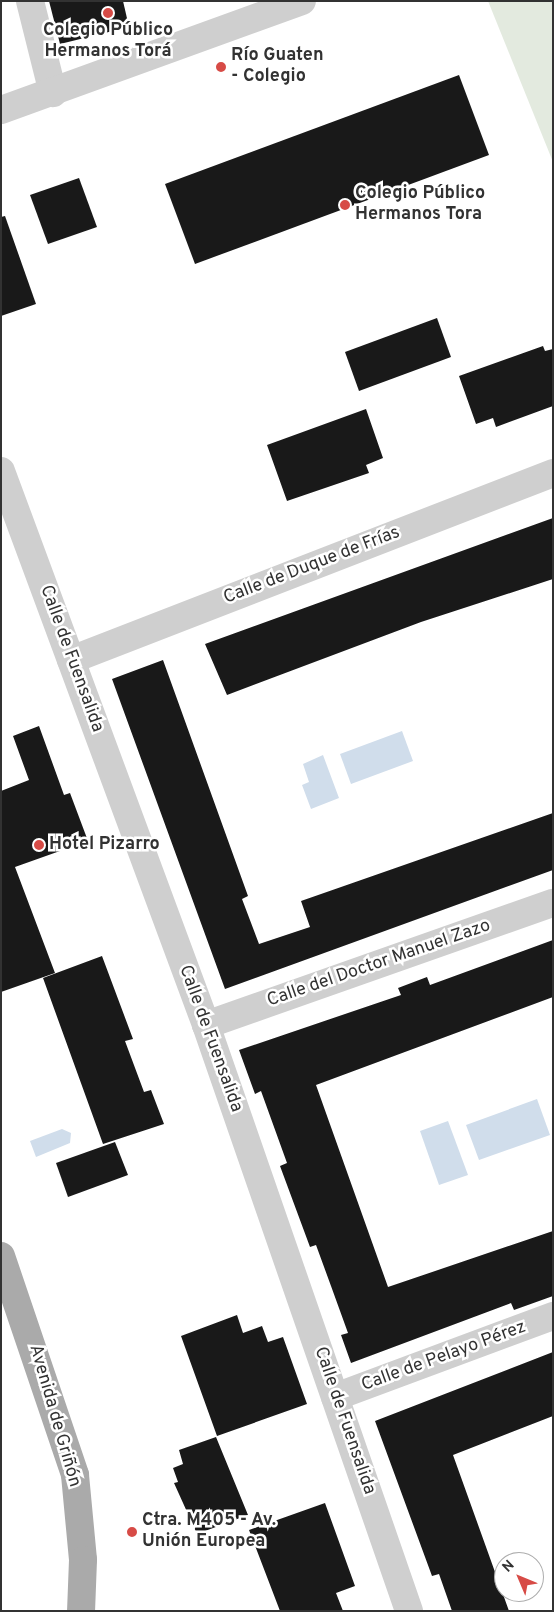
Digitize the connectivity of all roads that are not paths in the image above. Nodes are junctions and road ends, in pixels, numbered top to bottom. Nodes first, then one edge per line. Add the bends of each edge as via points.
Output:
1 (30, 1) edge
2 (302, 1) edge
3 (53, 94) junction
4 (1, 110) edge
5 (1, 471) edge
6 (553, 473) edge
7 (71, 660) junction
8 (553, 903) edge
9 (206, 1025) junction
10 (1, 1256) edge
11 (553, 1316) edge
12 (335, 1397) junction
13 (81, 1611) edge
14 (408, 1611) edge

1 - 3 street
2 - 3 street
3 - 4 street
5 - 7 street, Calle de Fuensalida
6 - 7 street, Calle de Duque de Frías
7 - 9 street, Calle de Fuensalida
8 - 9 street, Calle del Doctor Manuel Zazo
9 - 12 street, Calle de Fuensalida
10 - 13 main road, Avenida de Griñón via 75,1475 83,1560
11 - 12 street, Calle de Pelayo Pérez
12 - 14 street, Calle de Fuensalida

